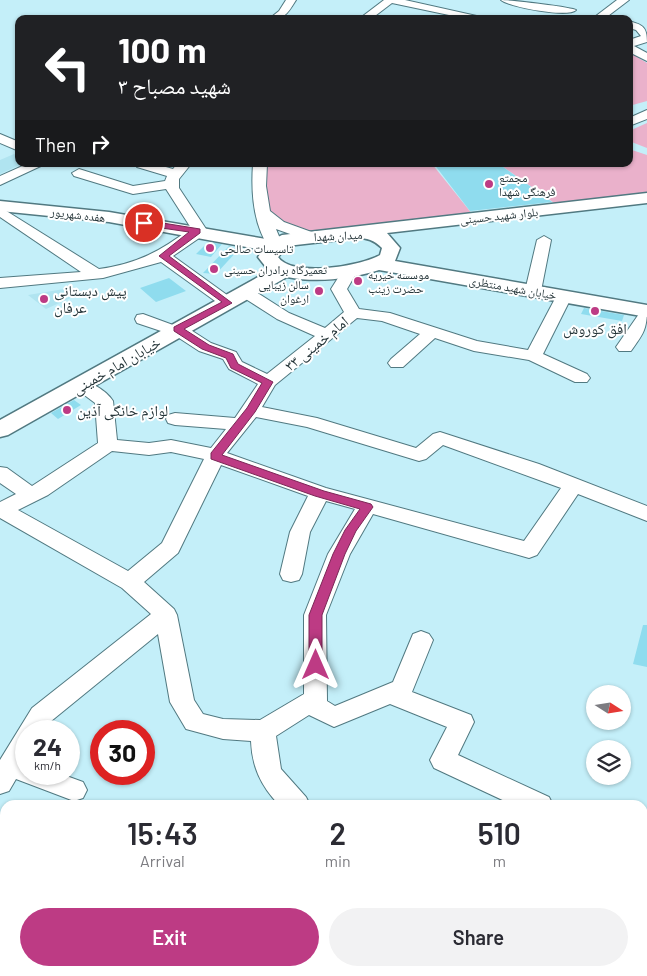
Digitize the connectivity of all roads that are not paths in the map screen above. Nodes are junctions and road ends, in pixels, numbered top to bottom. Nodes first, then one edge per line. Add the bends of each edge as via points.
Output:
1 (291, 0) edge
2 (390, 0) edge
3 (506, 0) edge
4 (560, 0) edge
5 (624, 0) edge
6 (518, 3) junction
7 (442, 6) edge
8 (571, 10) junction
9 (504, 14) dead end
10 (279, 15) edge
11 (369, 15) edge
12 (472, 15) edge
13 (577, 15) edge
14 (603, 15) edge
15 (647, 17) edge
16 (633, 24) edge
17 (633, 26) edge
18 (645, 43) edge
19 (633, 50) edge
20 (647, 58) edge
21 (647, 114) edge
22 (633, 120) edge
23 (0, 138) edge
24 (15, 145) edge
25 (31, 167) edge
26 (152, 167) edge
27 (260, 167) edge
28 (79, 173) dead end
29 (177, 174) edge
30 (0, 181) edge
31 (647, 198) edge
32 (0, 206) edge
33 (647, 207) edge
34 (0, 211) edge
35 (262, 212) junction
36 (411, 229) junction
37 (199, 232) junction
38 (351, 232) junction
39 (312, 236) junction
40 (544, 240) dead end
41 (275, 246) junction
42 (391, 248) junction
43 (163, 256) junction
44 (378, 264) junction
45 (350, 270) junction
46 (284, 271) junction
47 (96, 274) junction
48 (0, 283) edge
49 (533, 291) junction
50 (247, 293) junction
51 (564, 296) junction
52 (228, 303) junction
53 (647, 312) edge
54 (353, 313) junction
55 (143, 319) dead end
56 (176, 330) junction
57 (431, 333) junction
58 (325, 334) junction
59 (625, 347) dead end
60 (533, 356) junction
61 (397, 363) dead end
62 (581, 378) dead end
63 (268, 382) junction
64 (80, 385) junction
65 (246, 417) junction
66 (175, 419) dead end
67 (0, 430) edge
68 (108, 445) junction
69 (215, 456) junction
70 (0, 473) edge
71 (573, 486) junction
72 (320, 494) junction
73 (31, 496) junction
74 (367, 507) junction
75 (1, 511) edge
76 (647, 514) edge
77 (291, 574) dead end
78 (130, 582) junction
79 (166, 615) junction
80 (421, 640) dead end
81 (389, 693) junction
82 (308, 703) junction
83 (39, 720) edge
84 (263, 731) junction
85 (56, 785) edge
86 (74, 790) dead end
87 (291, 800) edge
88 (529, 800) edge

1 - 10 street
2 - 7 street
2 - 11 street
3 - 6 street
4 - 8 street
5 - 14 street
6 - 8 street via 559,11
6 - 9 street
7 - 12 street
8 - 13 street
15 - 16 street
17 - 18 street via 645,32
19 - 20 street
21 - 22 street
23 - 24 street
25 - 30 street
26 - 29 street
27 - 35 street via 258,183
28 - 29 street via 133,190
29 - 37 street via 172,188
31 - 36 main road, بلوار شهید حسینی
32 - 37 main road, هفده شهریور via 109,217
33 - 36 main road, بلوار شهید حسینی
34 - 47 street
35 - 39 street via 279,225
35 - 41 street
36 - 38 main road, بلوار شهید حسینی
36 - 42 main road, بلوار شهید حسینی
37 - 41 main road, هفده شهریور
37 - 43 street
38 - 39 main road, میدان شهدا
38 - 42 main road, میدان شهدا via 373,234
39 - 41 main road, میدان شهدا
40 - 49 street
41 - 46 main road via 268,256 276,267
42 - 44 main road via 386,260
43 - 47 street via 121,270
43 - 52 street
44 - 45 main road
44 - 49 main road, خیابان شهید منتظری
45 - 46 main road via 306,274
45 - 54 street, امام خمینی ۳۳ via 339,289
46 - 50 main road, خیابان امام خمینی
47 - 48 street via 73,279
49 - 51 main road, خیابان شهید منتظری
50 - 52 main road, خیابان امام خمینی
50 - 58 street via 283,316
51 - 53 main road, خیابان شهید منتظری
51 - 60 street
52 - 56 main road, خیابان امام خمینی
53 - 59 street
54 - 57 street via 384,316
54 - 58 street, امام خمینی ۳۳
55 - 56 street
56 - 63 street via 230,356 234,366
56 - 64 main road, خیابان امام خمینی
57 - 60 street via 474,346
57 - 61 street
58 - 63 street, امام خمینی ۳۳
60 - 62 street
63 - 65 street, امام خمینی ۳۳
64 - 67 main road, خیابان امام خمینی
64 - 68 street via 104,401
65 - 66 street
65 - 69 street, امام خمینی ۳۳
65 - 71 street via 310,422 419,455 440,438
68 - 69 street via 149,449 171,446
68 - 73 street
69 - 72 street
69 - 78 street, امام خمینی ۳۳ via 170,548
70 - 73 street
71 - 74 street via 529,550
71 - 76 street
72 - 74 street
72 - 77 street via 300,532
73 - 75 street
74 - 82 street via 339,554 316,615 316,699
75 - 78 street
78 - 79 street
79 - 83 street
79 - 84 street via 182,702 195,722 223,729
80 - 81 street via 402,688
81 - 82 street via 334,717
81 - 88 street via 462,722 443,760
82 - 84 street
84 - 87 street via 265,766 278,788
85 - 86 street

